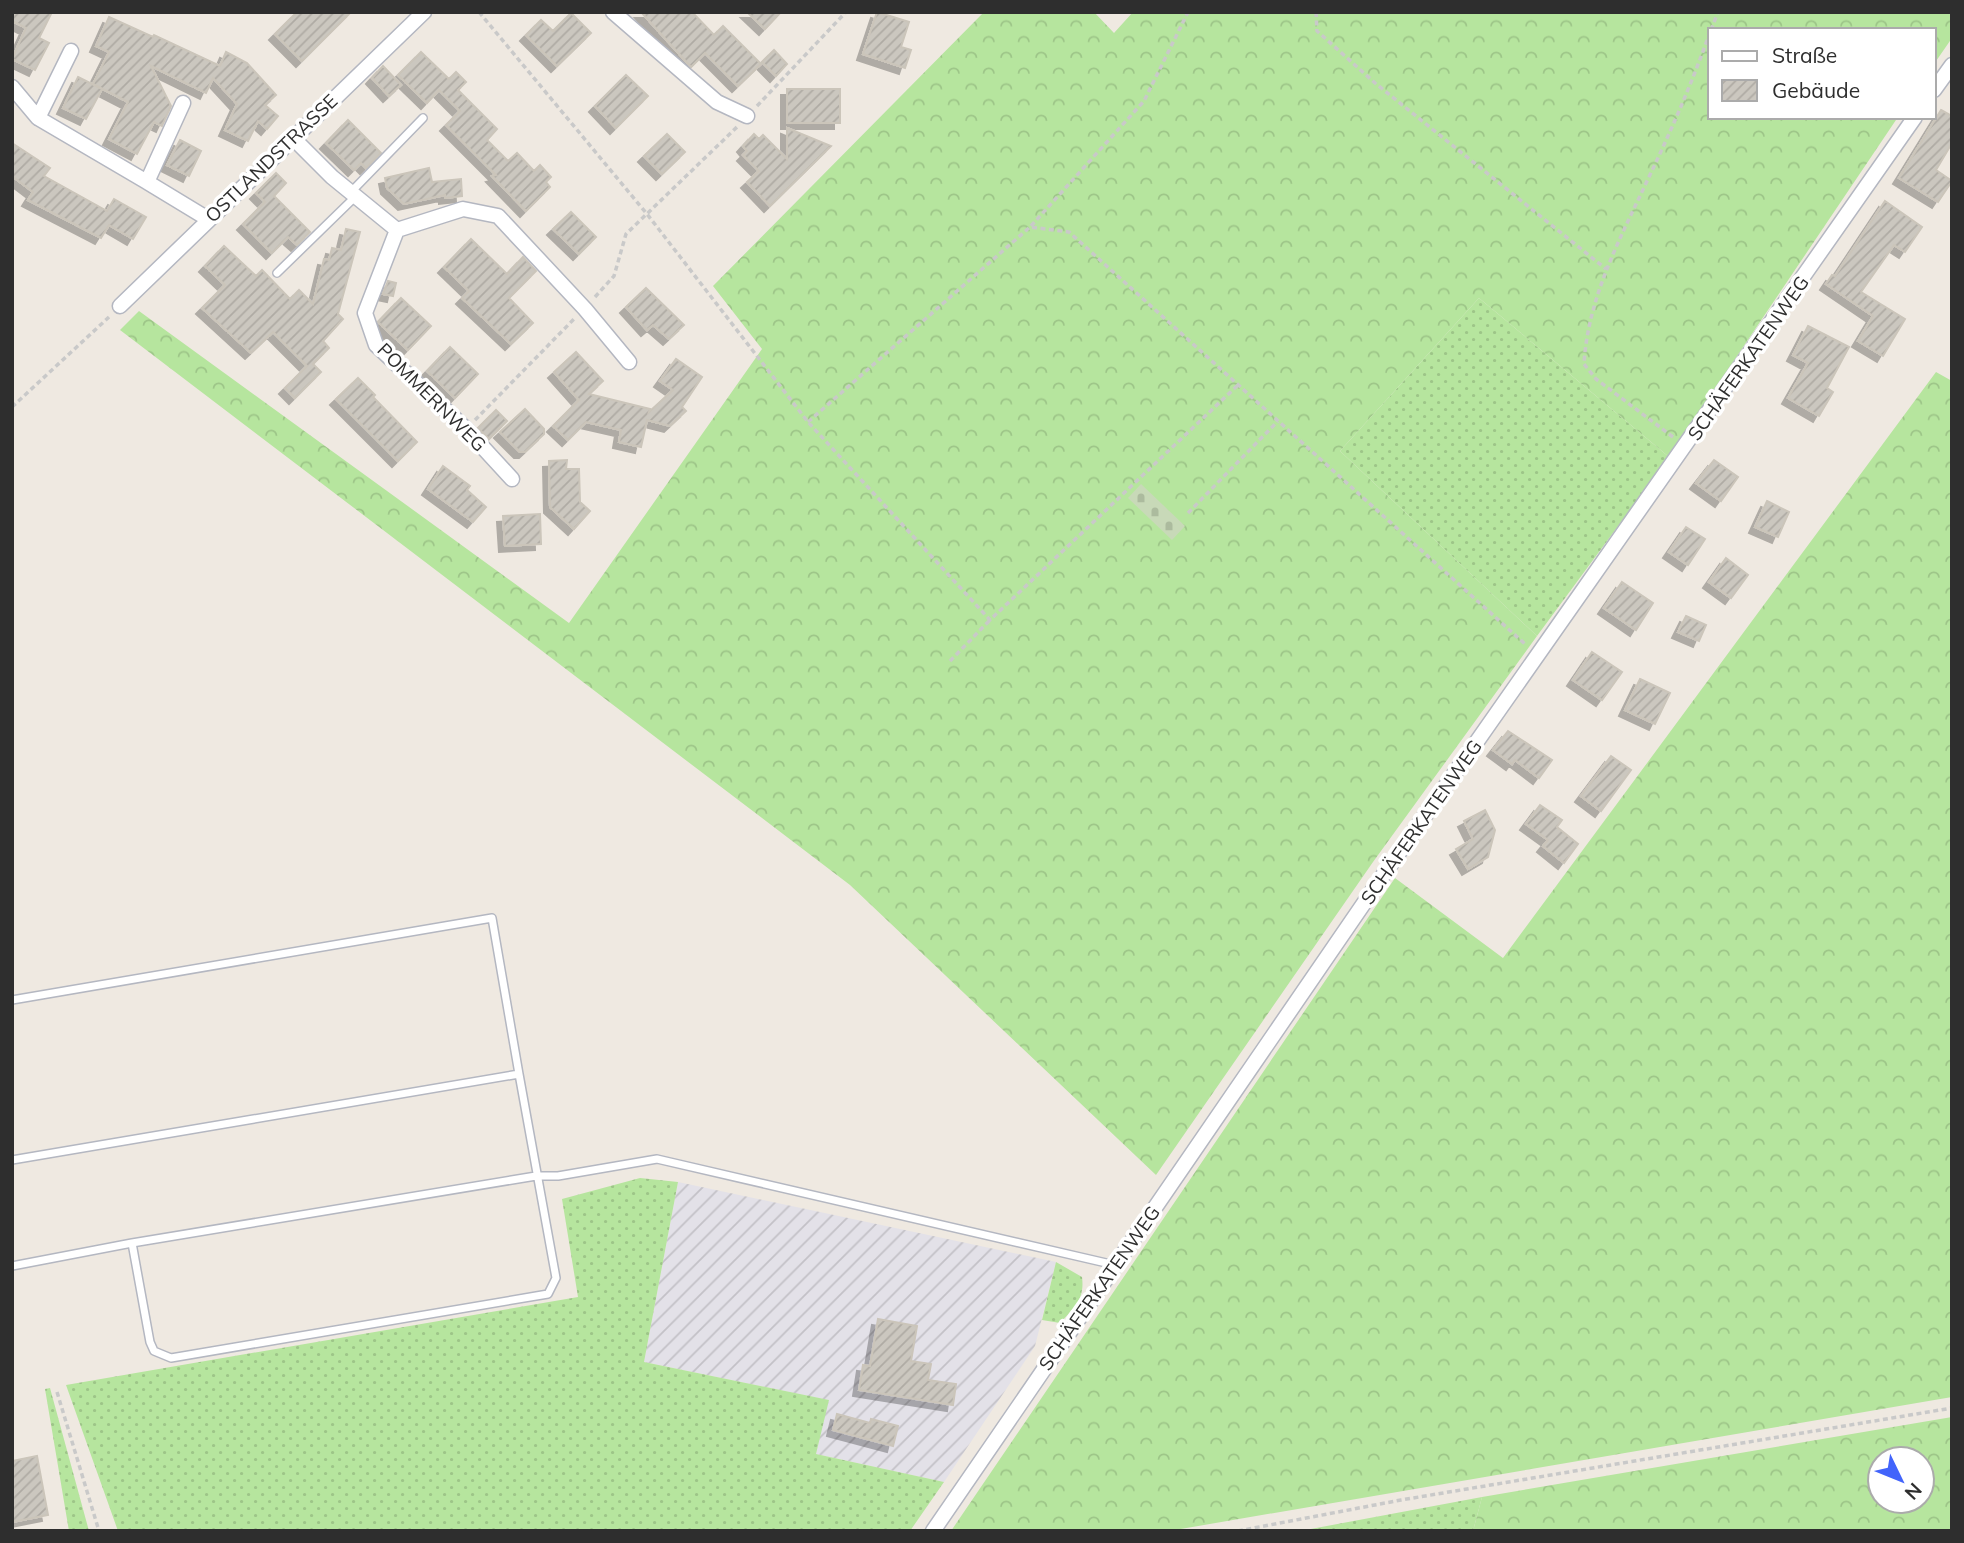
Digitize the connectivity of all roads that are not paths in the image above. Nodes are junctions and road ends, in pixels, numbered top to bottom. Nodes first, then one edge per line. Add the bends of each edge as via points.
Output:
1 (424, 12) edge
2 (613, 12) edge
3 (71, 51) dead end
4 (1952, 65) edge
5 (12, 87) edge
6 (1936, 87) edge
7 (183, 103) dead end
8 (747, 117) road end
9 (38, 118) junction
10 (423, 118) dead end
11 (1915, 119) edge
12 (293, 138) junction
13 (147, 182) junction
14 (353, 194) junction
15 (208, 219) junction
16 (397, 230) junction
17 (277, 273) dead end
18 (120, 306) road end
19 (629, 362) dead end
20 (512, 479) dead end
21 (12, 1000) edge
22 (519, 1074) junction
23 (12, 1160) edge
24 (536, 1176) junction
25 (132, 1243) junction
26 (1115, 1265) junction
27 (12, 1266) edge
28 (933, 1531) edge

1 - 12 street, OSTLANDSTRASSE
2 - 8 street via 717,102
3 - 9 street
4 - 6 street
5 - 9 street
7 - 13 street
9 - 13 street
10 - 14 lane
11 - 26 street, SCHÄFERKATENWEG
12 - 14 street
12 - 15 street, OSTLANDSTRASSE
13 - 15 street
14 - 16 street
14 - 17 lane
15 - 18 street, OSTLANDSTRASSE
16 - 19 street via 463,209 498,216
16 - 20 street, POMMERNWEG via 365,313 376,345
21 - 22 lane via 492,918
22 - 23 lane
22 - 24 lane
24 - 25 lane
24 - 25 lane via 556,1278 548,1294 536,1299 171,1359 154,1351 150,1342
24 - 26 lane via 558,1177 657,1159
25 - 27 lane
26 - 28 street, SCHÄFERKATENWEG

